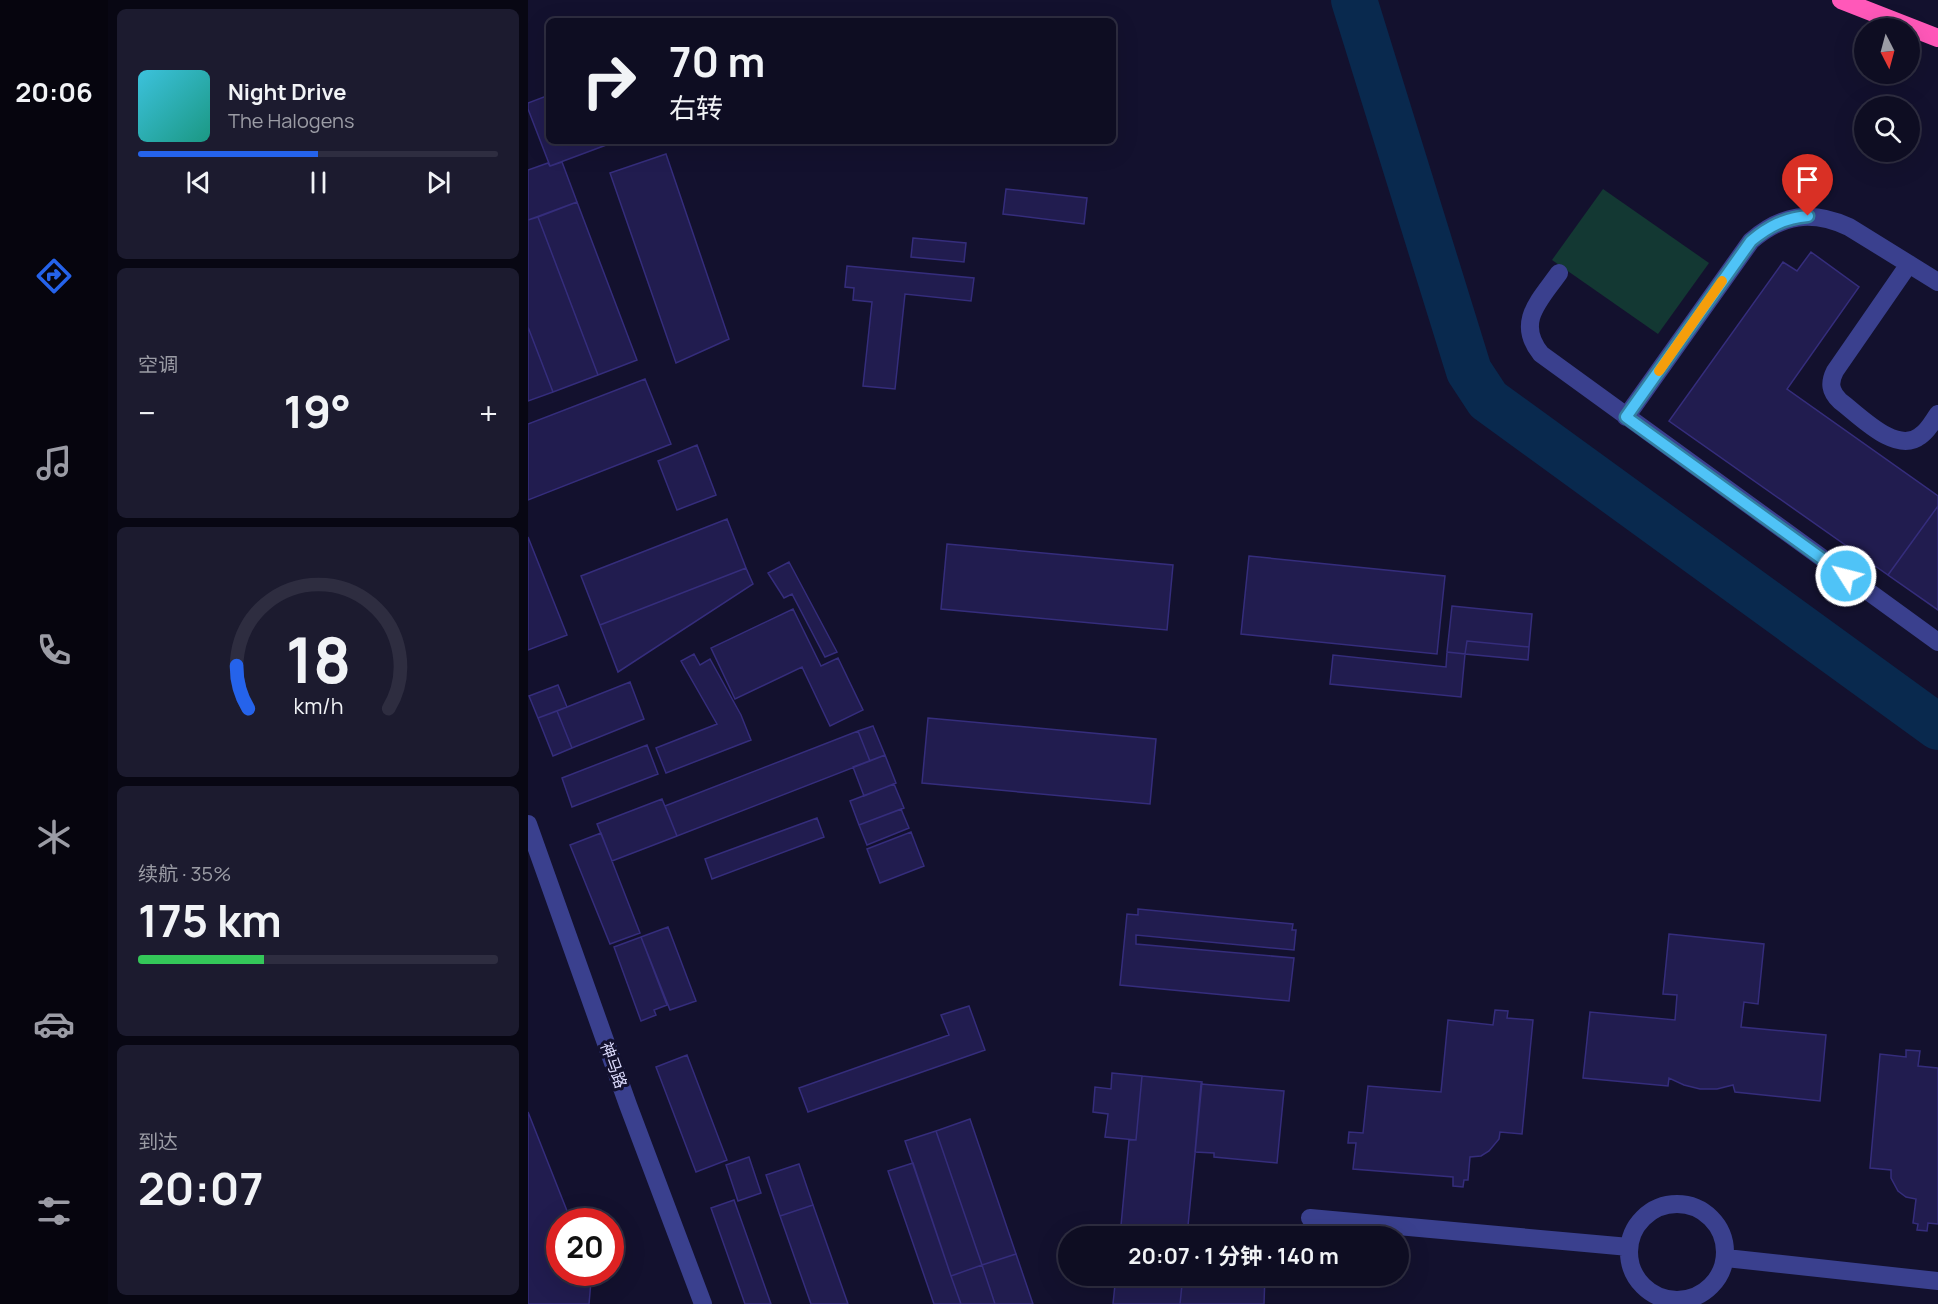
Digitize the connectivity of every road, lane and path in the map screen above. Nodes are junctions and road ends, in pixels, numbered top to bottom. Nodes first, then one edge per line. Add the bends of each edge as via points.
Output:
1 (1841, 0) edge
2 (1938, 38) edge
3 (1909, 264) junction
4 (1559, 273) dead end
5 (1938, 282) edge
6 (1938, 414) edge
7 (1626, 417) junction
8 (1938, 642) edge
9 (528, 824) edge
10 (1310, 1218) dead end
11 (1629, 1247) junction
12 (1726, 1258) junction
13 (1938, 1281) edge
14 (1673, 1302) edge
15 (703, 1304) edge

1 - 2 highway
3 - 5 street
3 - 6 street via 1835,371 1831,386 1840,401 1897,441 1913,441 1921,436
3 - 7 street via 1836,221 1808,216 1778,222 1751,241
4 - 7 street via 1530,318 1529,330 1535,347
7 - 8 street
9 - 15 street, 神马路
10 - 11 street
11 - 12 street via 1639,1221 1656,1209 1690,1205 1713,1219 1723,1238
11 - 14 street via 1631,1267 1641,1285
12 - 13 street
12 - 14 street via 1715,1283 1692,1299

